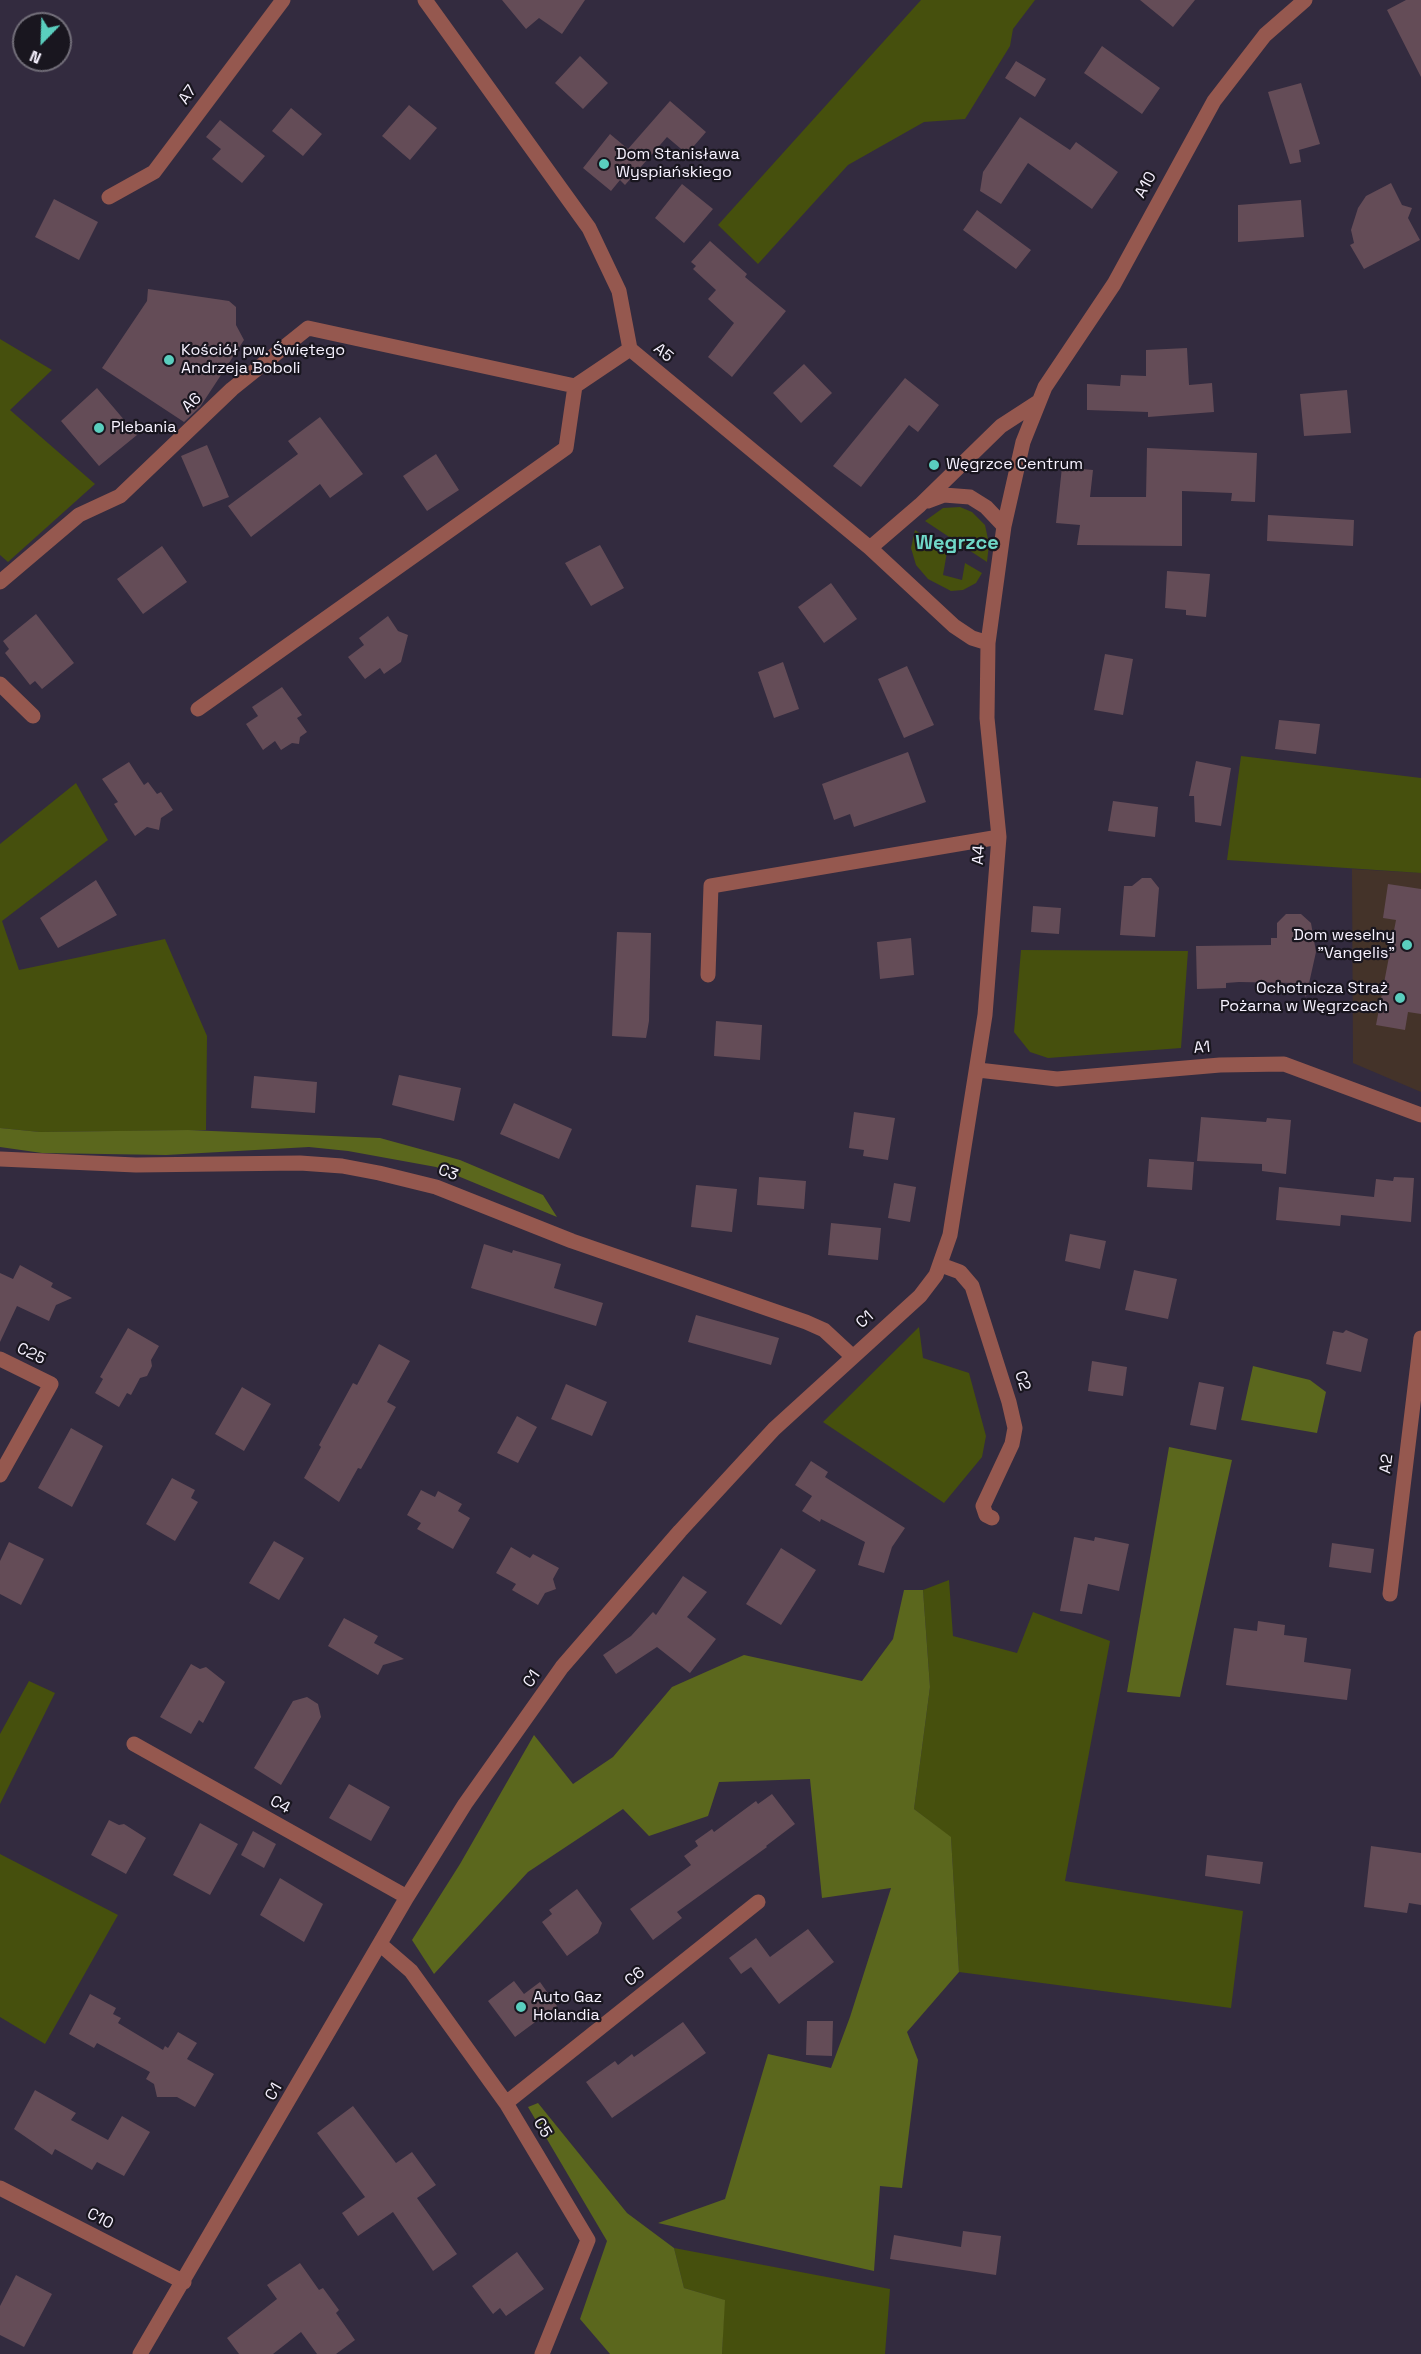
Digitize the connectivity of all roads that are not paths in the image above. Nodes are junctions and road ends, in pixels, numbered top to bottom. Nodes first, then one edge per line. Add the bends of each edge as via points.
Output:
1 (283, 0) edge
2 (425, 0) edge
3 (1305, 0) edge
4 (109, 197) dead end
5 (630, 349) junction
6 (575, 386) junction
7 (1038, 402) junction
8 (920, 505) junction
9 (1004, 526) junction
10 (870, 548) junction
11 (0, 582) edge
12 (988, 643) junction
13 (0, 684) edge
14 (198, 709) dead end
15 (33, 716) dead end
16 (999, 837) junction
17 (708, 975) dead end
18 (978, 1070) junction
19 (1421, 1116) edge
20 (0, 1159) edge
21 (941, 1265) junction
22 (1421, 1338) edge
23 (852, 1356) junction
24 (0, 1359) edge
25 (0, 1475) edge
26 (992, 1518) dead end
27 (1390, 1594) dead end
28 (134, 1744) dead end
29 (407, 1897) junction
30 (758, 1902) dead end
31 (381, 1945) junction
32 (506, 2103) junction
33 (0, 2188) edge
34 (184, 2282) junction
35 (140, 2354) edge
36 (542, 2354) edge

1 - 4 street, A7 via 154,172
2 - 5 street, A5 via 589,228 619,291
3 - 7 street, A10 via 1265,35 1223,87 1114,284
5 - 6 street
5 - 10 street, A5
6 - 11 street, A6 via 308,328 232,389 120,496 79,515
6 - 14 street via 566,448
7 - 8 street, A10 via 1001,426
7 - 9 street, A10 via 1018,458
8 - 9 street, A10 via 944,495 970,497
8 - 10 street, A10
9 - 12 street, A10
10 - 12 street, A5 via 954,626
12 - 16 street, A4 via 987,718
13 - 15 street
16 - 17 street via 711,886
16 - 18 street, A4
18 - 19 street, A1 via 1057,1079 1220,1065 1284,1064
18 - 21 street, C1 via 950,1235
20 - 23 street, C3 via 136,1165 300,1163 379,1173 436,1187 572,1241 806,1322 824,1330
21 - 23 street, C1 via 920,1296
21 - 26 street, C2 via 960,1272 972,1286 1015,1428 1012,1444 983,1506
22 - 27 street, A2
23 - 29 street, C1 via 810,1394 680,1531 562,1667 465,1804
24 - 25 street, C25 via 51,1384
28 - 29 street, C4
29 - 31 street, C1
30 - 32 street, C6
31 - 32 street, C5 via 411,1971
31 - 34 street, C1
32 - 36 street, C5 via 588,2240
33 - 34 street, C10
34 - 35 street, C1

